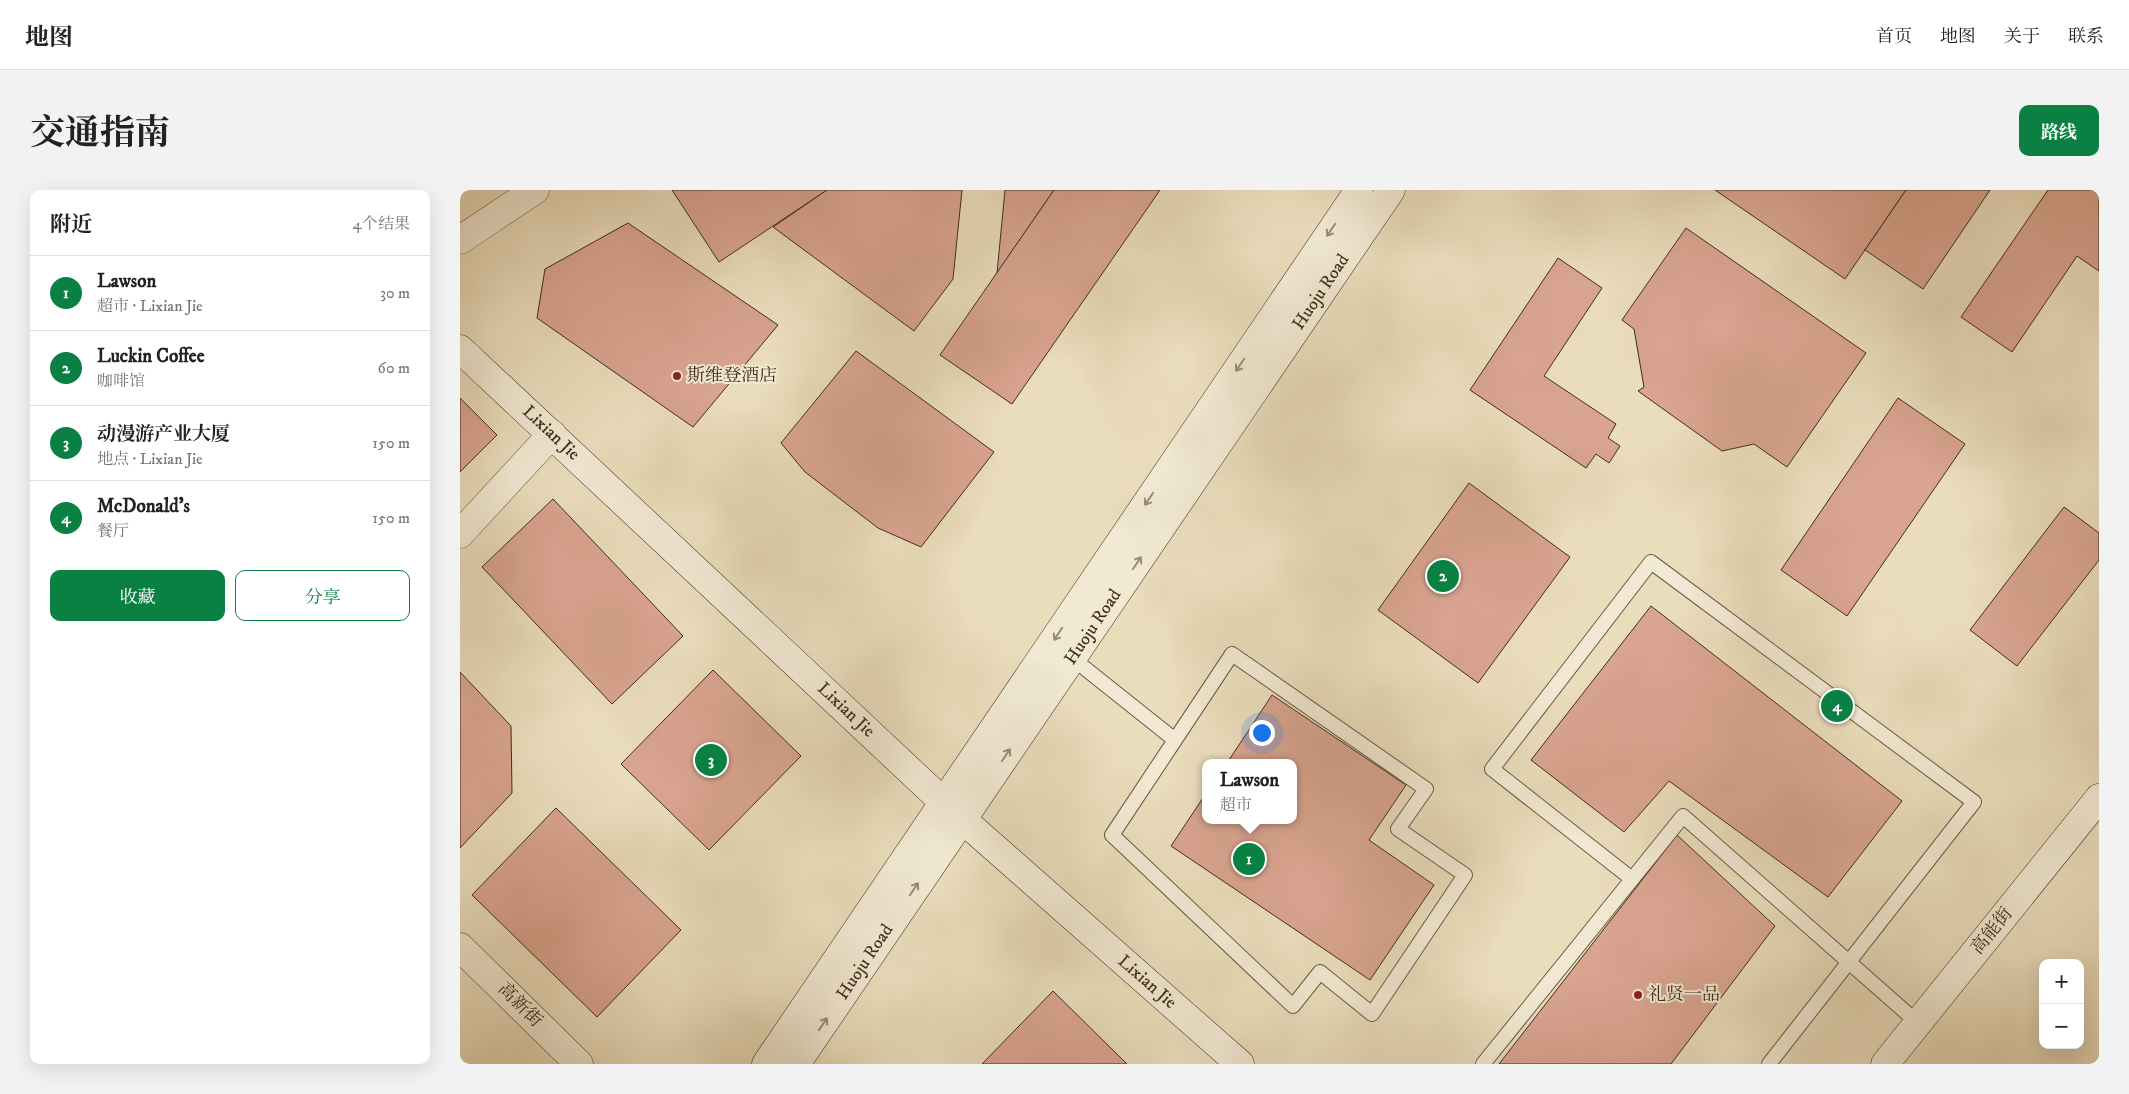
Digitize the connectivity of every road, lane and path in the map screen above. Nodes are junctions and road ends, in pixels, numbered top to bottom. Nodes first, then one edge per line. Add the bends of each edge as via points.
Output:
1 (535, 190) edge
2 (1359, 190) edge
3 (1391, 190) edge
4 (460, 240) edge
5 (460, 349) edge
6 (552, 434) junction
7 (460, 534) edge
8 (1072, 658) junction
9 (1175, 740) junction
10 (2099, 798) edge
11 (953, 810) junction
12 (1632, 879) junction
13 (460, 947) edge
14 (1849, 962) junction
15 (1918, 1023) junction
16 (579, 1064) edge
17 (766, 1064) edge
18 (796, 1064) edge
19 (1240, 1064) edge
20 (1483, 1064) edge
21 (1769, 1064) edge
22 (1885, 1064) edge

1 - 4 street
2 -> 11 street, Huoju Road
8 -> 3 street, Huoju Road
5 - 6 street, Lixian Jie
6 - 7 street
6 - 11 street, Lixian Jie
8 - 9 lane
11 -> 8 street, Huoju Road
9 - 9 lane via 1112,835 1293,1006 1320,972 1372,1014 1466,875 1398,829 1426,789 1232,654
10 - 15 street, 高能街
11 - 17 street, Huoju Road
18 -> 11 street, Huoju Road
11 - 19 street, Lixian Jie
12 - 14 lane via 1683,816
12 - 14 lane via 1492,770 1651,562 1974,802
12 - 20 lane
13 - 16 street, 高新街
14 - 15 lane
14 - 21 lane
15 - 22 street, 高能街

